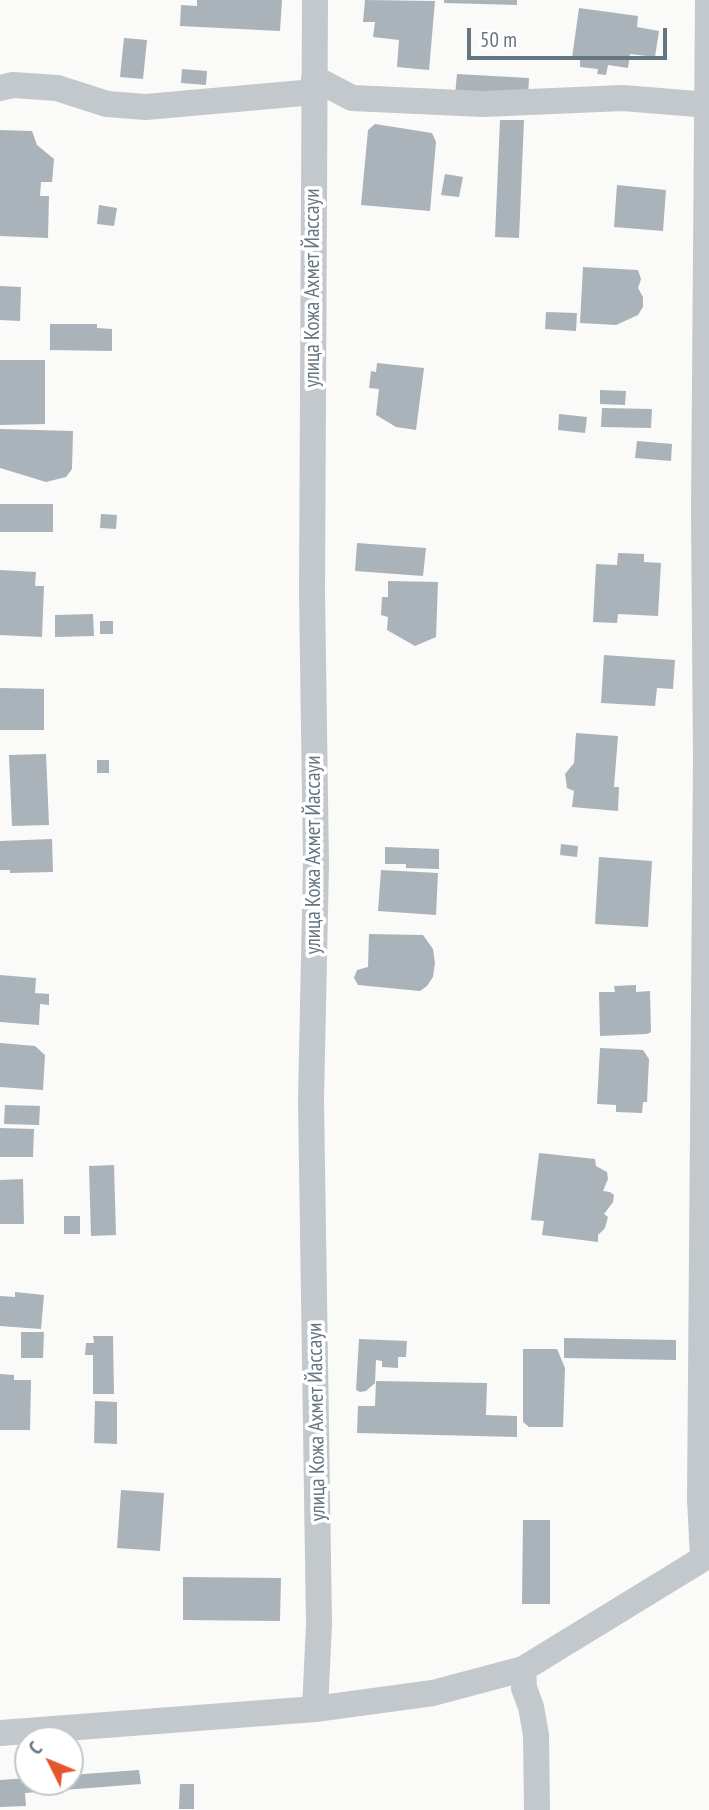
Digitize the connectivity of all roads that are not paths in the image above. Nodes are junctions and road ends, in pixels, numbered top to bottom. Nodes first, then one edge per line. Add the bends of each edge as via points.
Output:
1 (314, 0) edge
2 (708, 0) edge
3 (314, 85) junction
4 (0, 88) edge
5 (708, 106) edge
6 (706, 1556) edge
7 (523, 1669) junction
8 (315, 1709) junction
9 (0, 1733) edge
10 (537, 1810) edge

1 - 3 street, улица Кожа Ахмет Йассауи
2 - 5 street
3 - 4 street via 146,107 107,104 57,88
3 - 5 street via 352,98 483,104 622,98
3 - 8 street, улица Кожа Ахмет Йассауи via 316,865 311,1100 319,1624
5 - 6 street via 700,1499
6 - 7 street
7 - 8 street via 433,1693
7 - 10 street via 536,1735
8 - 9 street

